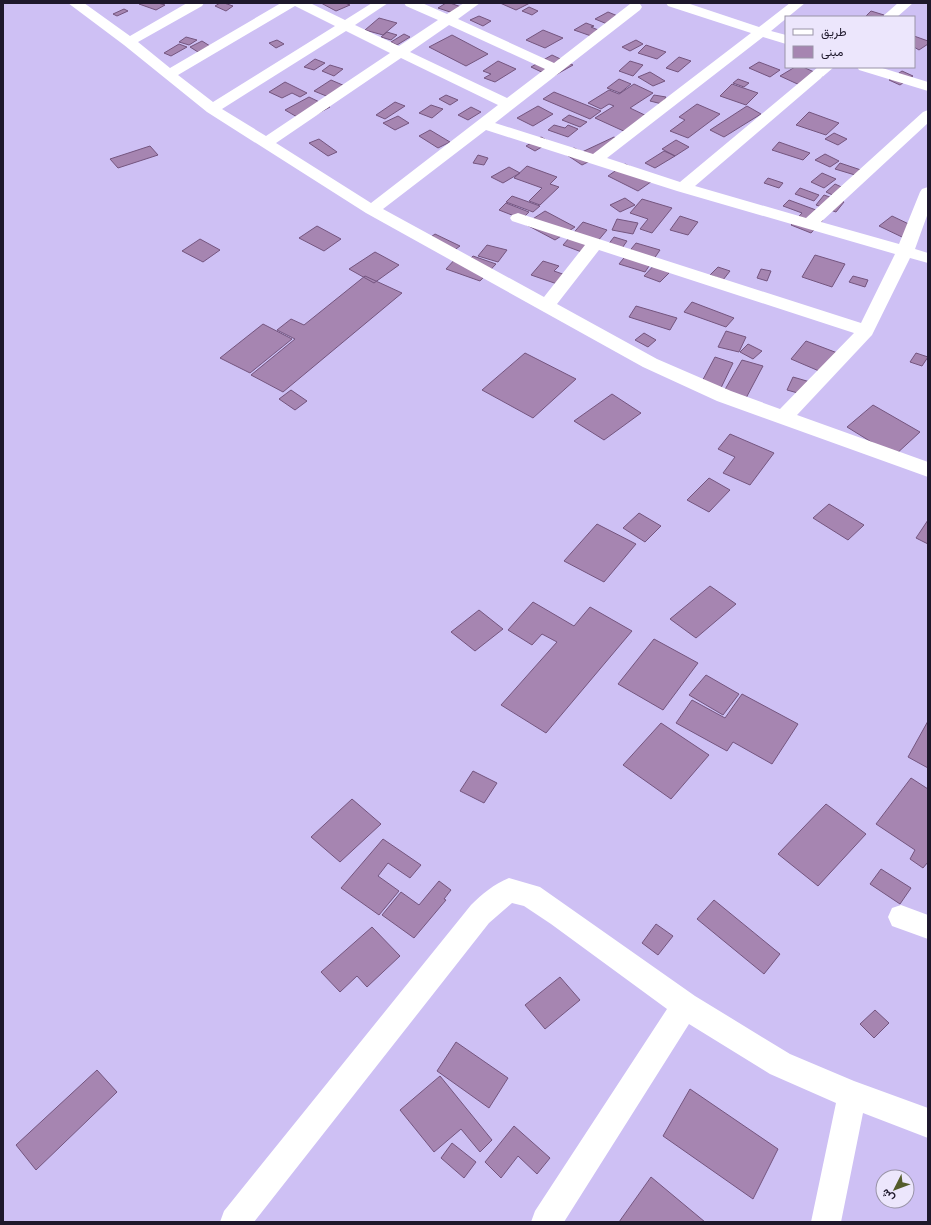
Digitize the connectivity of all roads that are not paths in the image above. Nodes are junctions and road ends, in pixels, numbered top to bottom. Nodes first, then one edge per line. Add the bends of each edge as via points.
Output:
1 (74, 3) edge
2 (197, 3) edge
3 (291, 3) edge
4 (299, 3) edge
5 (381, 3) edge
6 (411, 3) edge
7 (473, 3) edge
8 (673, 3) edge
9 (798, 3) edge
10 (906, 3) edge
11 (635, 7) dead end
12 (890, 16) edge
13 (449, 20) junction
14 (346, 26) junction
15 (760, 31) junction
16 (785, 40) edge
17 (129, 42) junction
18 (403, 52) junction
19 (826, 68) edge
20 (867, 68) edge
21 (556, 69) junction
22 (169, 74) junction
23 (928, 87) edge
24 (510, 104) junction
25 (212, 109) junction
26 (928, 115) edge
27 (483, 124) junction
28 (266, 143) junction
29 (595, 160) junction
30 (683, 188) junction
31 (928, 192) edge
32 (372, 210) junction
33 (518, 218) dead end
34 (810, 223) junction
35 (596, 243) junction
36 (905, 252) junction
37 (928, 258) edge
38 (547, 305) junction
39 (866, 331) junction
40 (783, 418) junction
41 (928, 470) edge
42 (901, 917) dead end
43 (928, 927) edge
44 (685, 1006) junction
45 (852, 1095) junction
46 (928, 1123) edge
47 (234, 1222) edge
48 (546, 1222) edge
49 (826, 1222) edge

1 - 17 street
2 - 17 street
3 - 22 street
4 - 14 street
5 - 14 street
6 - 13 street
7 - 13 street
8 - 15 street
9 - 15 street
10 - 12 street
11 - 21 street
13 - 18 street
13 - 21 street
14 - 18 street
14 - 25 street
15 - 16 street
15 - 29 street
17 - 22 street
18 - 24 street
18 - 28 street
19 - 30 street
20 - 23 street
21 - 24 street
22 - 25 street
24 - 27 street
25 - 28 street
26 - 34 street
27 - 29 street
27 - 32 street
28 - 32 street
29 - 30 street
30 - 34 street
31 - 36 street
32 - 38 street
33 - 35 street
34 - 36 street
35 - 38 street
35 - 39 street
36 - 37 street
36 - 39 street
38 - 40 street via 650,363 724,396
39 - 40 street
40 - 41 street
42 - 43 street
44 - 45 street via 780,1064
44 - 47 street via 560,914 531,896 510,890 493,901 480,914
44 - 48 street
45 - 46 street
45 - 49 street

